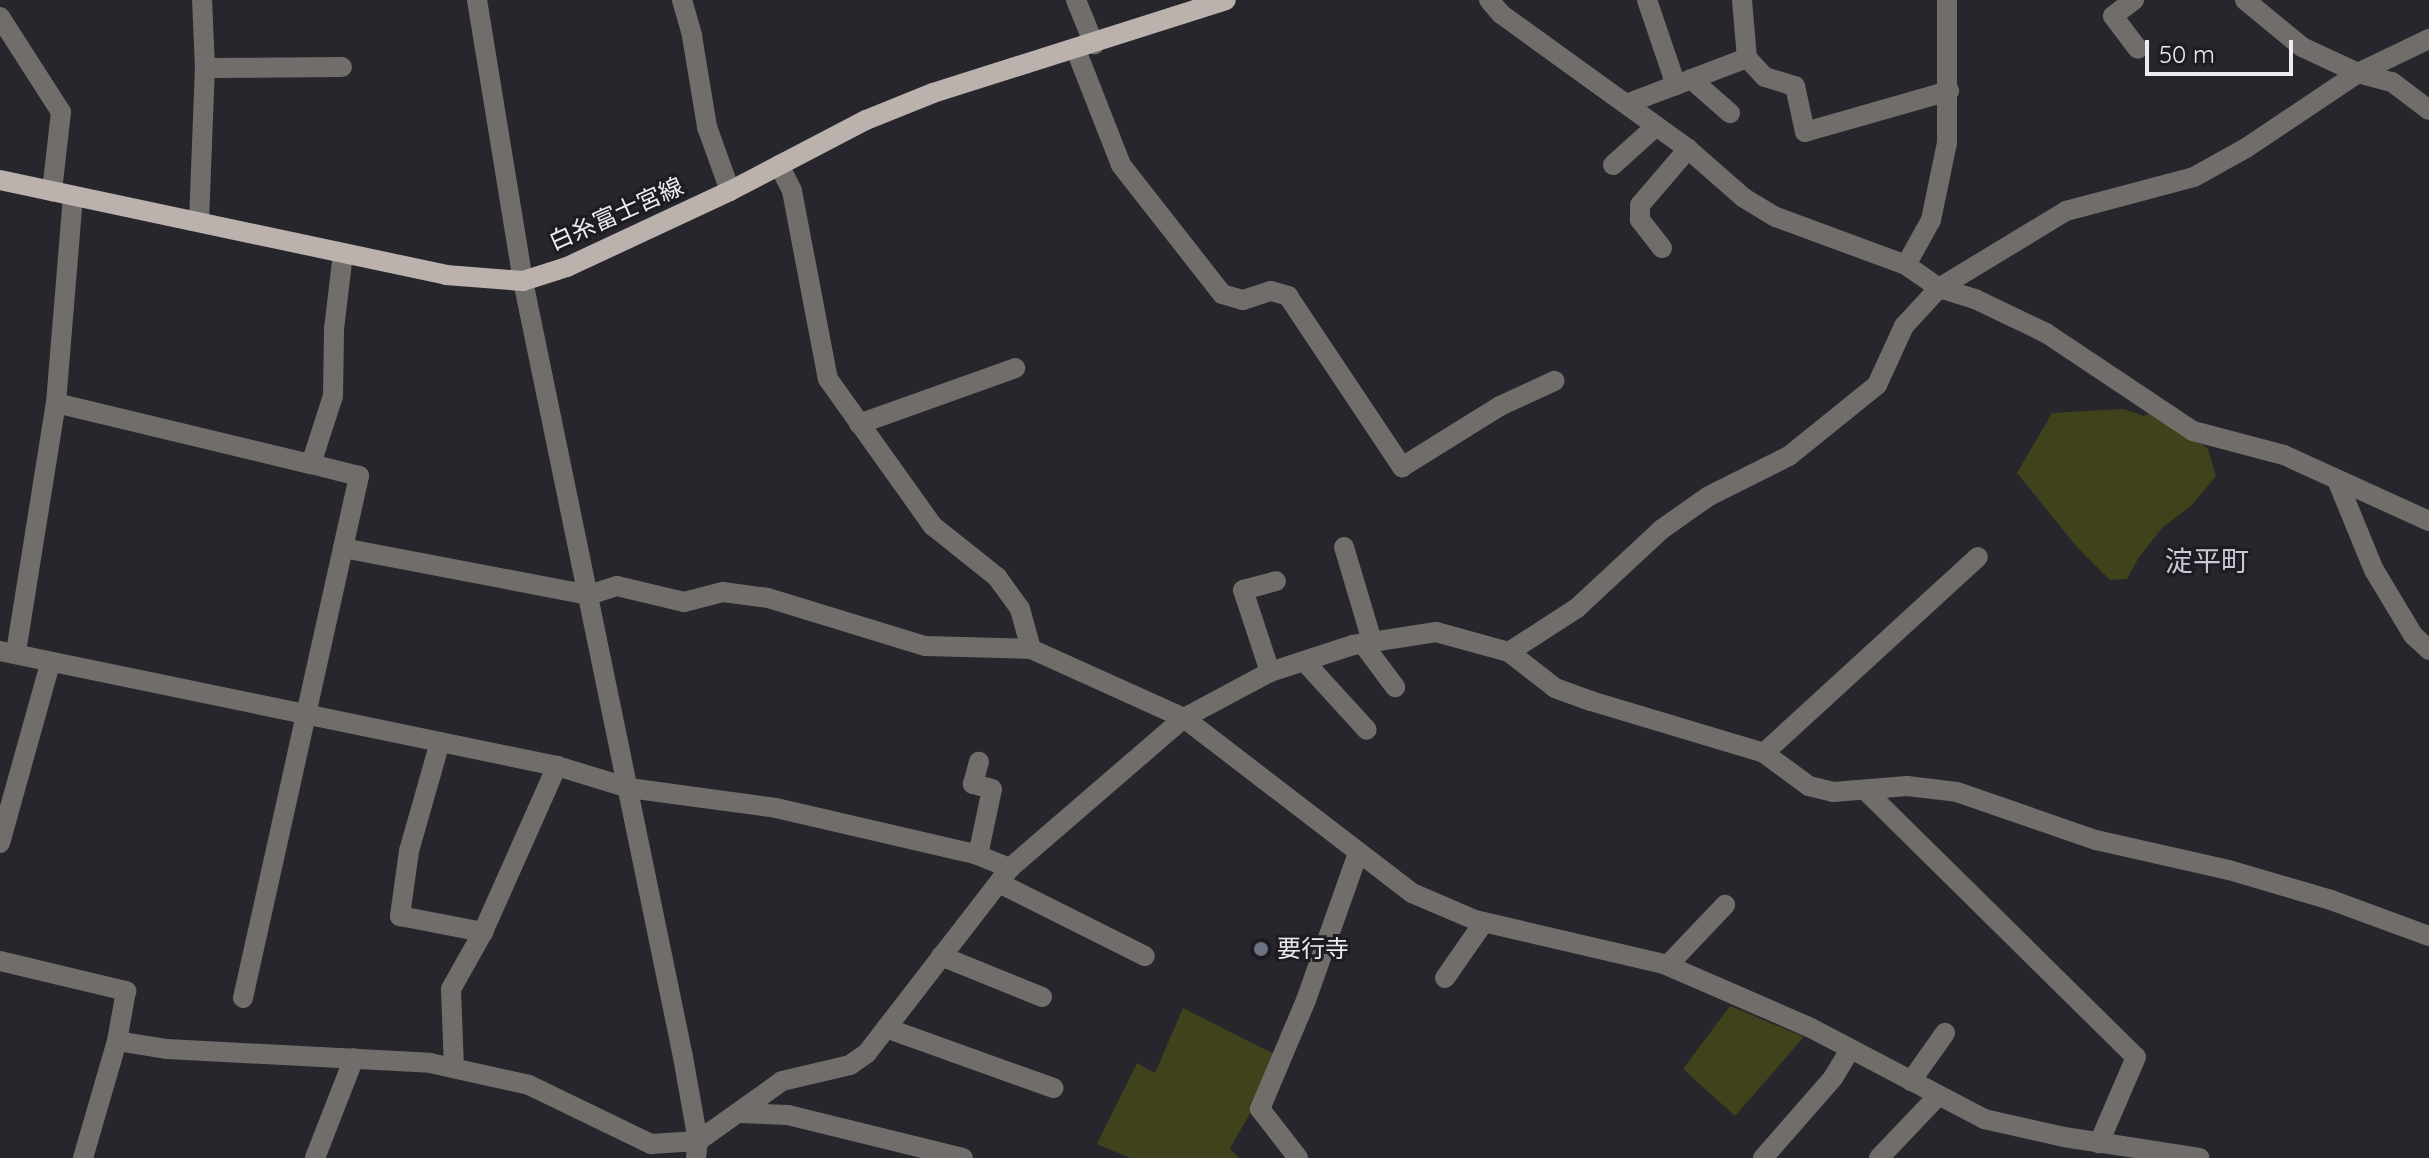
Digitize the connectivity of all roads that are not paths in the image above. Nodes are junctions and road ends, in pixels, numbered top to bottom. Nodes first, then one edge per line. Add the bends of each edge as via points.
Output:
1 (202, 0) edge
2 (477, 0) edge
3 (682, 0) edge
4 (1076, 0) edge
5 (1226, 0) edge
6 (1489, 0) edge
7 (1647, 0) edge
8 (1742, 0) edge
9 (1947, 0) edge
10 (2134, 0) edge
11 (2245, 0) edge
12 (0, 17) edge
13 (2429, 39) edge
14 (1085, 47) junction
15 (2138, 49) dead end
16 (1747, 58) junction
17 (342, 67) dead end
18 (205, 68) junction
19 (2358, 73) junction
20 (1684, 82) junction
21 (1949, 91) junction
22 (1626, 104) junction
23 (2429, 110) edge
24 (1730, 113) dead end
25 (1656, 126) junction
26 (1688, 149) junction
27 (779, 165) junction
28 (1613, 165) dead end
29 (0, 180) edge
30 (52, 191) junction
31 (730, 191) junction
32 (73, 196) junction
33 (199, 222) junction
34 (1662, 248) dead end
35 (343, 254) junction
36 (1906, 265) junction
37 (523, 281) junction
38 (1939, 288) junction
39 (1015, 368) dead end
40 (1554, 381) dead end
41 (56, 403) junction
42 (859, 424) junction
43 (311, 464) junction
44 (2337, 480) junction
45 (2429, 521) edge
46 (1344, 547) dead end
47 (343, 548) junction
48 (1978, 557) dead end
49 (1276, 581) dead end
50 (589, 595) junction
51 (1368, 644) junction
52 (1031, 649) junction
53 (2429, 650) edge
54 (8, 652) edge
55 (1509, 652) junction
56 (1304, 661) junction
57 (50, 664) junction
58 (1270, 672) junction
59 (1395, 687) dead end
60 (306, 714) junction
61 (1184, 718) junction
62 (1367, 730) dead end
63 (440, 742) junction
64 (1764, 753) junction
65 (979, 762) dead end
66 (557, 766) junction
67 (629, 788) junction
68 (1865, 790) junction
69 (0, 843) edge
70 (1358, 853) junction
71 (978, 855) junction
72 (1004, 875) junction
73 (1725, 905) dead end
74 (1484, 922) junction
75 (483, 932) junction
76 (2429, 936) edge
77 (941, 956) junction
78 (1145, 956) dead end
79 (0, 961) edge
80 (1668, 965) junction
81 (1445, 978) dead end
82 (1042, 997) dead end
83 (243, 998) dead end
84 (886, 1028) junction
85 (1945, 1033) dead end
86 (117, 1041) junction
87 (1850, 1050) junction
88 (354, 1058) junction
89 (454, 1068) junction
90 (1911, 1081) junction
91 (1054, 1088) dead end
92 (1938, 1096) junction
93 (740, 1113) junction
94 (2099, 1143) junction
95 (697, 1149) edge
96 (83, 1158) edge
97 (315, 1158) edge
98 (963, 1158) edge
99 (1298, 1158) edge
100 (1763, 1158) edge
101 (1879, 1158) edge
102 (2199, 1158) edge

1 - 18 street
2 - 37 street
3 - 31 street via 707,127
4 - 14 street
5 - 14 main road, 白糸富士宮線
6 - 22 street
7 - 20 street
8 - 16 street
9 - 21 street
10 - 15 street via 2113,16
11 - 19 street via 2302,47
12 - 30 street via 61,112
13 - 19 street
14 - 27 main road, 白糸富士宮線 via 920,98
14 - 40 street via 1121,165 1222,294 1243,300 1271,291 1288,296 1402,467 1500,406
16 - 20 street
16 - 21 street via 1765,77 1795,86 1805,132
17 - 18 street
18 - 33 street
19 - 23 street via 2392,82
19 - 38 street via 2194,177 2066,211
20 - 22 street
20 - 24 street
21 - 36 street via 1947,143 1931,220
22 - 25 street
25 - 26 street
25 - 28 street
26 - 34 street via 1640,205 1640,220
26 - 36 street via 1744,198 1776,217
27 - 31 main road, 白糸富士宮線
27 - 42 street via 792,191 828,379
29 - 30 main road, 白糸富士宮線
30 - 32 main road, 白糸富士宮線
31 - 37 main road, 白糸富士宮線 via 567,267
32 - 33 main road, 白糸富士宮線
32 - 41 street
33 - 35 main road, 白糸富士宮線
35 - 37 main road, 白糸富士宮線 via 446,275
35 - 43 street via 333,396
36 - 38 street
37 - 50 street
38 - 44 street via 2046,333 2193,431 2284,455
38 - 55 street via 1904,326 1877,385 1789,456 1709,496 1662,529 1577,608
39 - 42 street
41 - 43 street
41 - 54 street
42 - 52 street via 933,526 997,577 1020,609
43 - 47 street via 359,476
44 - 45 street
44 - 53 street via 2374,570 2413,635
46 - 51 street
47 - 50 street
47 - 60 street
48 - 64 street
49 - 58 street via 1243,590
50 - 52 street via 617,586 684,602 723,592 768,598 925,646
50 - 67 street
51 - 55 street via 1436,632
51 - 56 street
51 - 59 street
52 - 61 street
54 - 57 street
55 - 64 street via 1555,688
56 - 58 street
56 - 62 street
57 - 60 street
57 - 69 street
58 - 61 street
60 - 63 street
60 - 83 street
61 - 70 street
61 - 72 street
63 - 66 street
63 - 75 street via 409,851 400,916
64 - 68 street via 1809,786 1833,792
65 - 71 street via 973,784 992,789
66 - 67 street
66 - 75 street
67 - 71 street via 776,808
67 - 95 street
68 - 76 street via 1907,786 1957,792 2096,840 2331,900
68 - 94 street via 2136,1057
70 - 74 street via 1412,893
70 - 99 street via 1260,1109
71 - 72 street
72 - 77 street
72 - 78 street
73 - 80 street
74 - 80 street
74 - 81 street
75 - 89 street via 451,989
77 - 82 street
77 - 84 street
79 - 86 street via 126,991
80 - 87 street
84 - 91 street
84 - 93 street via 850,1065 782,1081
85 - 90 street
86 - 88 street via 167,1049
86 - 96 street
87 - 90 street
87 - 100 street via 1833,1078
88 - 89 street
88 - 97 street
89 - 95 street via 529,1085 651,1144
90 - 92 street
92 - 94 street via 1984,1119
92 - 101 street
93 - 95 street
93 - 98 street via 788,1115
94 - 102 street

